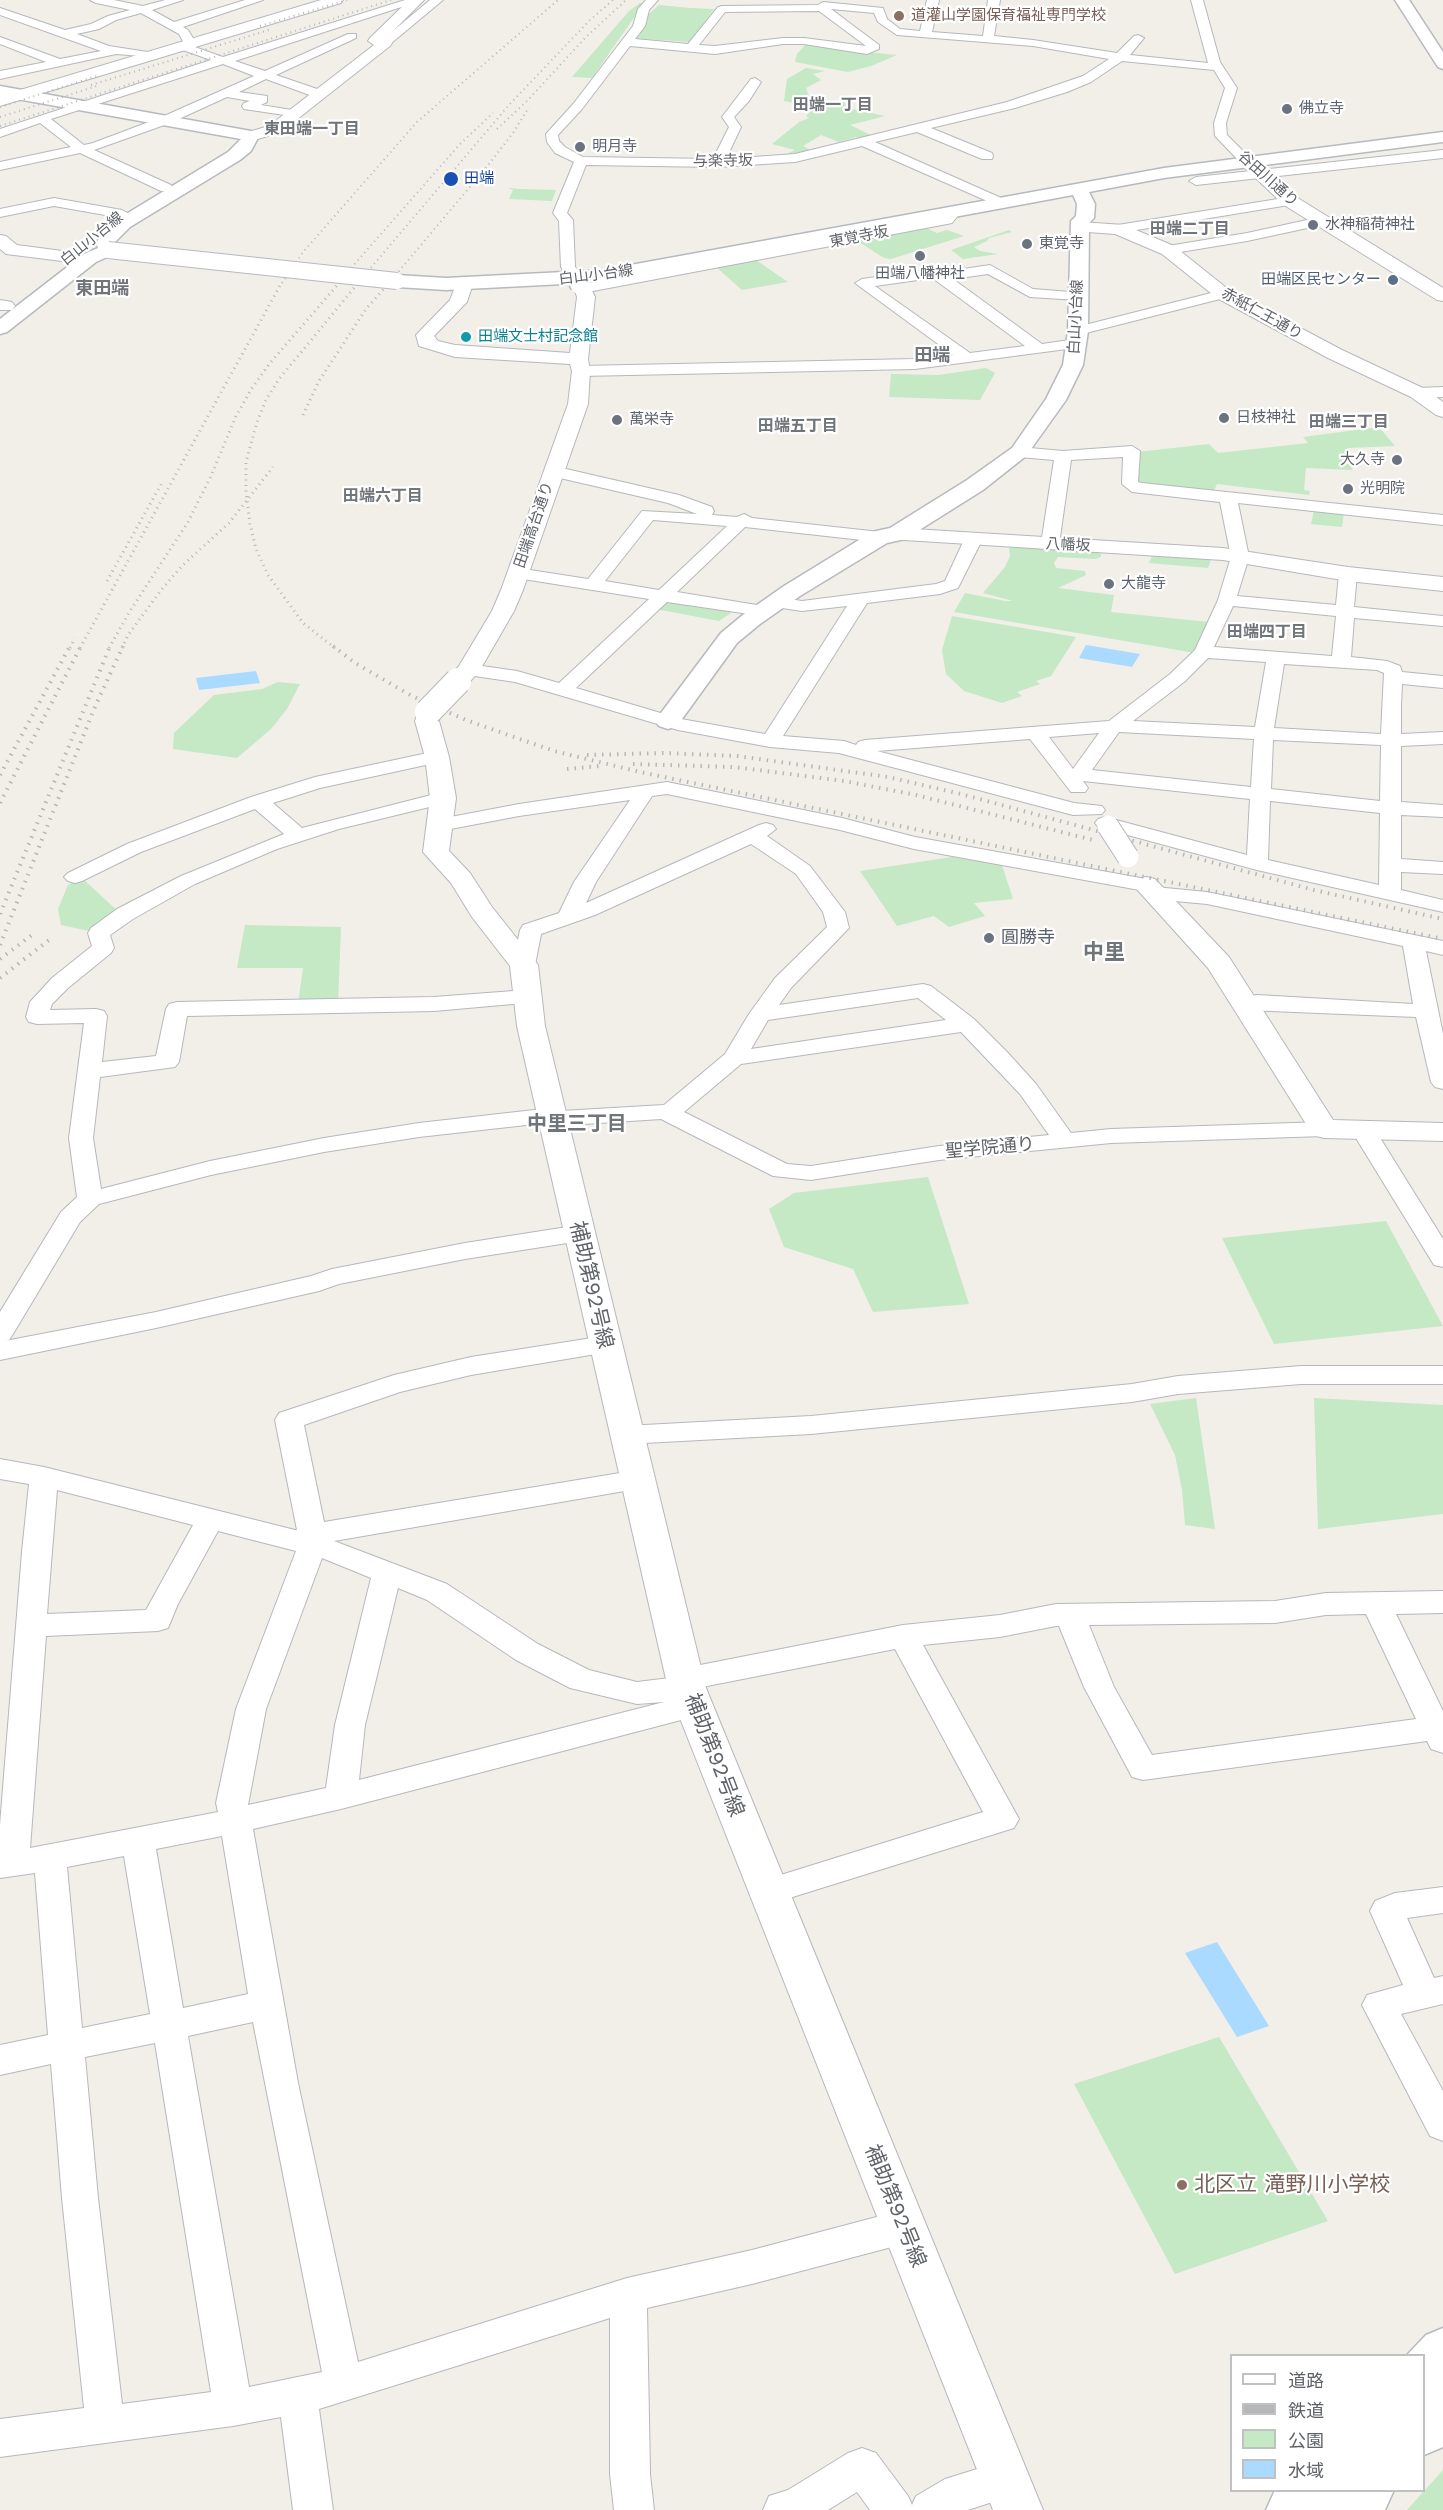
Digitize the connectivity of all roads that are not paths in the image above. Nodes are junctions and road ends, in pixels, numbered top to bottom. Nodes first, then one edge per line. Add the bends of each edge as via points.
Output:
1 (96, 0) edge
2 (177, 0) edge
3 (257, 0) edge
4 (417, 0) edge
5 (437, 0) edge
6 (652, 0) edge
7 (662, 0) edge
8 (933, 0) edge
9 (994, 0) edge
10 (1197, 0) edge
11 (1402, 0) edge
12 (328, 1) edge
13 (824, 4) edge
14 (783, 9) junction
15 (143, 10) junction
16 (744, 10) junction
17 (0, 11) edge
18 (16, 17) junction
19 (641, 18) junction
20 (0, 21) edge
21 (173, 26) junction
22 (322, 29) junction
23 (905, 33) junction
24 (926, 34) junction
25 (352, 36) junction
26 (1138, 38) dead end
27 (988, 39) junction
28 (0, 40) edge
29 (783, 41) junction
30 (57, 42) junction
31 (625, 42) junction
32 (381, 43) junction
33 (185, 44) junction
34 (827, 45) junction
35 (875, 47) junction
36 (691, 48) junction
37 (119, 50) junction
38 (30, 51) junction
39 (150, 55) junction
40 (1119, 57) junction
41 (225, 60) junction
42 (1442, 61) edge
43 (60, 63) junction
44 (1217, 67) junction
45 (266, 74) junction
46 (0, 75) edge
47 (755, 82) dead end
48 (0, 91) edge
49 (224, 93) junction
50 (319, 94) junction
51 (20, 95) junction
52 (0, 101) edge
53 (80, 105) junction
54 (294, 114) junction
55 (41, 118) junction
56 (166, 120) junction
57 (917, 126) junction
58 (0, 133) edge
59 (1443, 137) edge
60 (862, 141) junction
61 (248, 142) junction
62 (83, 150) junction
63 (1443, 154) edge
64 (987, 156) dead end
65 (581, 161) junction
66 (717, 163) junction
67 (0, 166) edge
68 (1254, 168) junction
69 (1181, 171) junction
70 (1196, 181) junction
71 (165, 188) junction
72 (1079, 189) junction
73 (1290, 201) junction
74 (1003, 204) junction
75 (1237, 210) junction
76 (0, 213) edge
77 (122, 214) junction
78 (951, 216) junction
79 (1321, 221) junction
80 (1080, 224) junction
81 (1118, 229) junction
82 (4, 247) edge
83 (108, 250) junction
84 (1168, 250) junction
85 (70, 257) junction
86 (940, 277) junction
87 (578, 282) junction
88 (465, 283) junction
89 (1223, 294) junction
90 (1078, 296) junction
91 (1443, 296) edge
92 (2, 307) edge
93 (0, 328) edge
94 (1078, 337) junction
95 (1038, 348) junction
96 (968, 358) junction
97 (580, 365) junction
98 (1443, 392) edge
99 (1418, 393) junction
100 (1443, 411) edge
101 (1019, 452) junction
102 (1063, 456) junction
103 (553, 471) junction
104 (1228, 498) junction
105 (1443, 520) edge
106 (741, 521) junction
107 (889, 536) junction
108 (973, 540) junction
109 (1050, 544) junction
110 (1240, 556) junction
111 (517, 573) junction
112 (1348, 574) junction
113 (592, 584) junction
114 (1443, 584) edge
115 (663, 595) junction
116 (861, 598) junction
117 (1227, 600) junction
118 (769, 607) junction
119 (1346, 612) junction
120 (1443, 621) edge
121 (1203, 652) junction
122 (1276, 658) junction
123 (1341, 662) junction
124 (463, 676) junction
125 (1394, 677) junction
126 (1443, 682) edge
127 (563, 690) junction
128 (668, 721) junction
129 (1114, 726) junction
130 (1034, 731) junction
131 (1264, 733) junction
132 (1443, 738) edge
133 (1392, 740) junction
134 (770, 741) junction
135 (844, 747) junction
136 (437, 757) junction
137 (1074, 775) junction
138 (645, 792) junction
139 (1260, 794) junction
140 (443, 798) junction
141 (258, 801) junction
142 (1390, 808) junction
143 (1443, 812) edge
144 (796, 814) junction
145 (1103, 819) junction
146 (440, 825) junction
147 (298, 835) junction
148 (753, 836) junction
149 (1257, 864) junction
150 (1390, 865) junction
151 (1443, 868) edge
152 (75, 877) dead end
153 (1150, 889) junction
154 (1390, 894) junction
155 (1443, 906) edge
156 (568, 917) junction
157 (1413, 941) junction
158 (1443, 948) edge
159 (522, 958) junction
160 (1246, 1003) junction
161 (1426, 1011) junction
162 (760, 1014) junction
163 (966, 1024) junction
164 (1439, 1046) edge
165 (734, 1058) junction
166 (89, 1071) junction
167 (1443, 1082) edge
168 (669, 1114) junction
169 (552, 1117) junction
170 (1324, 1129) junction
171 (1363, 1130) junction
172 (1443, 1132) edge
173 (1065, 1141) junction
174 (90, 1199) junction
175 (580, 1233) junction
176 (1436, 1237) edge
177 (1443, 1258) edge
178 (0, 1334) edge
179 (605, 1345) junction
180 (0, 1351) edge
181 (1443, 1375) edge
182 (626, 1435) junction
183 (0, 1469) edge
184 (44, 1477) junction
185 (638, 1480) junction
186 (210, 1519) junction
187 (307, 1541) junction
188 (387, 1573) junction
189 (1443, 1602) edge
190 (1376, 1603) junction
191 (1069, 1614) junction
192 (32, 1626) junction
193 (903, 1636) junction
194 (688, 1691) junction
195 (1439, 1735) edge
196 (341, 1797) junction
197 (234, 1821) junction
198 (138, 1840) junction
199 (50, 1858) junction
200 (6, 1864) edge
201 (767, 1892) junction
202 (1443, 1900) edge
203 (1434, 1992) edge
204 (266, 2005) junction
205 (168, 2026) junction
206 (66, 2047) junction
207 (0, 2060) edge
208 (1443, 2125) edge
209 (903, 2227) junction
210 (627, 2295) junction
211 (1443, 2351) edge
212 (1425, 2371) edge
213 (344, 2385) junction
214 (298, 2396) junction
215 (233, 2408) junction
216 (1443, 2410) edge
217 (105, 2423) junction
218 (1425, 2430) edge
219 (0, 2438) edge
220 (1309, 2492) edge
221 (1367, 2492) edge
222 (1012, 2495) edge
223 (313, 2510) edge
224 (633, 2510) edge
225 (783, 2510) edge
226 (894, 2510) edge
227 (930, 2510) edge
228 (1292, 2510) edge
229 (1351, 2510) edge

1 - 15 street
2 - 15 street
3 - 21 street
4 - 22 street
4 - 32 street
5 - 32 street
6 - 19 street
7 - 19 street
8 - 24 street
9 - 27 street
10 - 44 street, 谷田川通り
11 - 42 main road
12 - 33 street
13 - 14 street
13 - 23 street via 879,10 882,21
13 - 35 street
14 - 16 street
14 - 34 street
15 - 21 street
15 - 30 street via 112,18
16 - 29 street
16 - 36 street via 722,9
17 - 18 street
18 - 20 street
18 - 30 street
19 - 31 street
21 - 33 street via 184,32
22 - 25 street
22 - 41 street
23 - 24 street
23 - 35 street
24 - 27 street
25 - 32 street
25 - 45 street
26 - 40 street, 与楽寺坂
27 - 40 street
28 - 38 street
29 - 34 street
29 - 36 street via 715,50
30 - 37 street via 79,40
30 - 38 street
31 - 36 street
31 - 65 street via 552,134 560,150
32 - 50 street
33 - 39 street
33 - 41 street
34 - 35 street via 867,50
37 - 39 street
37 - 43 street
38 - 43 street
39 - 51 street
40 - 44 street
40 - 57 street, 与楽寺坂 via 1087,80 1033,98
41 - 45 street
41 - 53 street
43 - 46 street
44 - 68 street, 谷田川通り via 1231,87 1220,123 1221,136
45 - 49 street
45 - 50 street
47 - 66 street via 728,117 735,127
48 - 51 main road
49 - 54 street via 263,99 248,106
49 - 56 street
50 - 54 street
51 - 52 street
51 - 53 main road
53 - 55 street
53 - 56 main road
54 - 61 street
55 - 58 street
55 - 62 street
56 - 61 main road
56 - 62 street
57 - 60 street, 与楽寺坂
57 - 64 street
59 - 68 main road, 白山小台線
60 - 66 street, 与楽寺坂 via 788,159
60 - 74 street
61 - 71 main road, 白山小台線
61 - 83 main road, 白山小台線 via 221,164 124,223 105,243
62 - 67 street
62 - 71 street
63 - 68 street
65 - 66 street, 与楽寺坂
65 - 87 street via 560,213 566,220 568,267
68 - 69 main road, 白山小台線
68 - 70 street
68 - 73 street, 谷田川通り
69 - 70 street
69 - 72 main road, 白山小台線
70 - 75 street
71 - 77 main road, 白山小台線
72 - 74 main road, 白山小台線
72 - 80 main road, 白山小台線 via 1086,204 1085,218
73 - 75 street
73 - 79 street, 谷田川通り
74 - 78 main road, 白山小台線
75 - 81 street
76 - 77 street via 54,202
77 - 85 main road, 白山小台線
78 - 87 street, 東覚寺坂 via 768,255
78 - 88 main road, 白山小台線 via 603,276
79 - 84 street
79 - 91 street, 谷田川通り
80 - 81 street, 赤紙仁王通り
80 - 90 main road, 白山小台線
81 - 84 street, 赤紙仁王通り
82 - 85 street
83 - 88 main road, 白山小台線, bridge via 397,281
83 - 93 main road, 白山小台線 via 90,258
84 - 89 street, 赤紙仁王通り
85 - 92 main road, 白山小台線
86 - 90 street via 990,269 1030,293
86 - 95 street
86 - 96 street via 930,273 862,283
87 - 97 street, 田端高台通り via 586,297
88 - 97 street via 458,302 425,335 430,345
89 - 94 street
89 - 99 street, 赤紙仁王通り
90 - 94 main road, 白山小台線
94 - 95 street
94 - 101 main road, 白山小台線 via 1070,374
95 - 96 street
96 - 97 street via 881,365
97 - 103 street, 田端高台通り via 578,404
98 - 99 street
99 - 100 street, 赤紙仁王通り
101 - 102 street
101 - 107 main road, 白山小台線 via 975,485
102 - 104 street via 1132,451 1130,484 1138,488
102 - 109 street
103 - 106 street via 686,502
103 - 111 street, 田端高台通り
104 - 105 street
104 - 110 street
106 - 107 street
106 - 113 street via 648,515
106 - 115 street
107 - 108 street, 八幡坂
107 - 118 main road, 白山小台線
108 - 109 street, 八幡坂
108 - 116 street via 952,584 940,589
109 - 110 street, 八幡坂
110 - 112 street, 八幡坂
110 - 117 street
111 - 113 street
111 - 124 street, 田端高台通り via 503,610
112 - 114 street, 八幡坂
112 - 119 street
113 - 115 street
115 - 118 street
115 - 127 street
116 - 118 street
116 - 134 street
117 - 119 street
117 - 121 street
118 - 128 main road, 白山小台線 via 729,638
119 - 120 street
119 - 123 street
121 - 122 street
121 - 129 street via 1177,678
122 - 123 street
122 - 131 street
123 - 125 street via 1388,667
124 - 127 street via 517,677
124 - 136 street, 田端高台通り, bridge via 428,712
125 - 126 street
125 - 133 street via 1390,705
127 - 128 street
128 - 134 street
129 - 130 street
129 - 131 street
129 - 137 street
130 - 135 street
130 - 137 street
131 - 133 street
131 - 139 street
132 - 133 street
133 - 142 street
134 - 135 street
135 - 145 street
136 - 140 street
136 - 141 street via 315,783
137 - 139 street
137 - 145 street
138 - 144 street via 667,788
138 - 146 street
138 - 156 street via 585,882
139 - 142 street
139 - 149 street
140 - 146 street
140 - 147 street
141 - 147 street
141 - 152 street via 175,831
142 - 143 street
142 - 150 street
144 - 148 street
144 - 153 street via 925,845
145 - 149 street
145 - 153 street, bridge
146 - 159 street via 436,852
147 - 166 street via 192,878 125,914 99,933 103,948 41,1002 37,1017 96,1016
148 - 156 street
148 - 162 street via 803,870 834,912 838,928 783,983
149 - 154 street
150 - 151 street
150 - 154 street
153 - 157 street
153 - 160 street via 1220,963
154 - 155 street
156 - 159 street
157 - 158 street
157 - 161 street
159 - 166 street via 434,1004 177,1009 167,1062
159 - 169 street, 補助第92号線
160 - 161 street
160 - 170 street
161 - 164 street
162 - 163 street via 923,991
162 - 165 street
163 - 165 street
163 - 173 street via 1028,1089
164 - 167 street
165 - 168 street
166 - 174 street via 81,1138
168 - 169 street, 聖学院通り
168 - 173 street, 聖学院通り via 782,1171 812,1173 939,1153
169 - 174 street, 聖学院通り via 419,1130 324,1145 210,1168
169 - 175 street, 補助第92号線
170 - 171 street, 聖学院通り
170 - 173 street, 聖学院通り
171 - 172 street, 聖学院通り
171 - 176 street
174 - 178 street via 70,1217
175 - 179 street, 補助第92号線
175 - 180 street via 332,1277 156,1320
176 - 177 street
179 - 182 street, 補助第92号線
179 - 187 street via 471,1366 394,1384 289,1420
181 - 182 street via 1301,1375 850,1422
182 - 185 street, 補助第92号線
183 - 184 street
184 - 186 street
184 - 192 street
185 - 187 street
185 - 194 street, 補助第92号線
186 - 187 street
186 - 192 street via 158,1620
187 - 188 street
187 - 197 street via 251,1709 232,1803
188 - 194 street via 437,1592 527,1652 581,1680 637,1693
188 - 196 street via 350,1725
189 - 190 street
190 - 191 street via 1326,1604 1275,1612
190 - 195 street
191 - 193 street
191 - 195 street via 1099,1687 1143,1768
192 - 200 street
193 - 194 street
193 - 201 street via 1003,1819
194 - 196 street
194 - 201 street, 補助第92号線
196 - 197 street
197 - 198 street
197 - 204 street
198 - 199 street
198 - 205 street
199 - 200 street
199 - 206 street
201 - 209 street, 補助第92号線
202 - 203 street via 1395,1906 1387,1911
203 - 208 street via 1379,2005
204 - 205 street
204 - 213 street
205 - 206 street
205 - 215 street
206 - 207 street
206 - 217 street
209 - 210 street
209 - 222 street, 補助第92号線
210 - 213 street
210 - 224 street
211 - 212 main road
213 - 214 street
214 - 215 street
214 - 223 street
215 - 217 street
216 - 218 main road
217 - 219 street
220 - 228 main road
221 - 229 main road
222 - 227 street via 959,2493
225 - 226 street via 793,2509 862,2467

